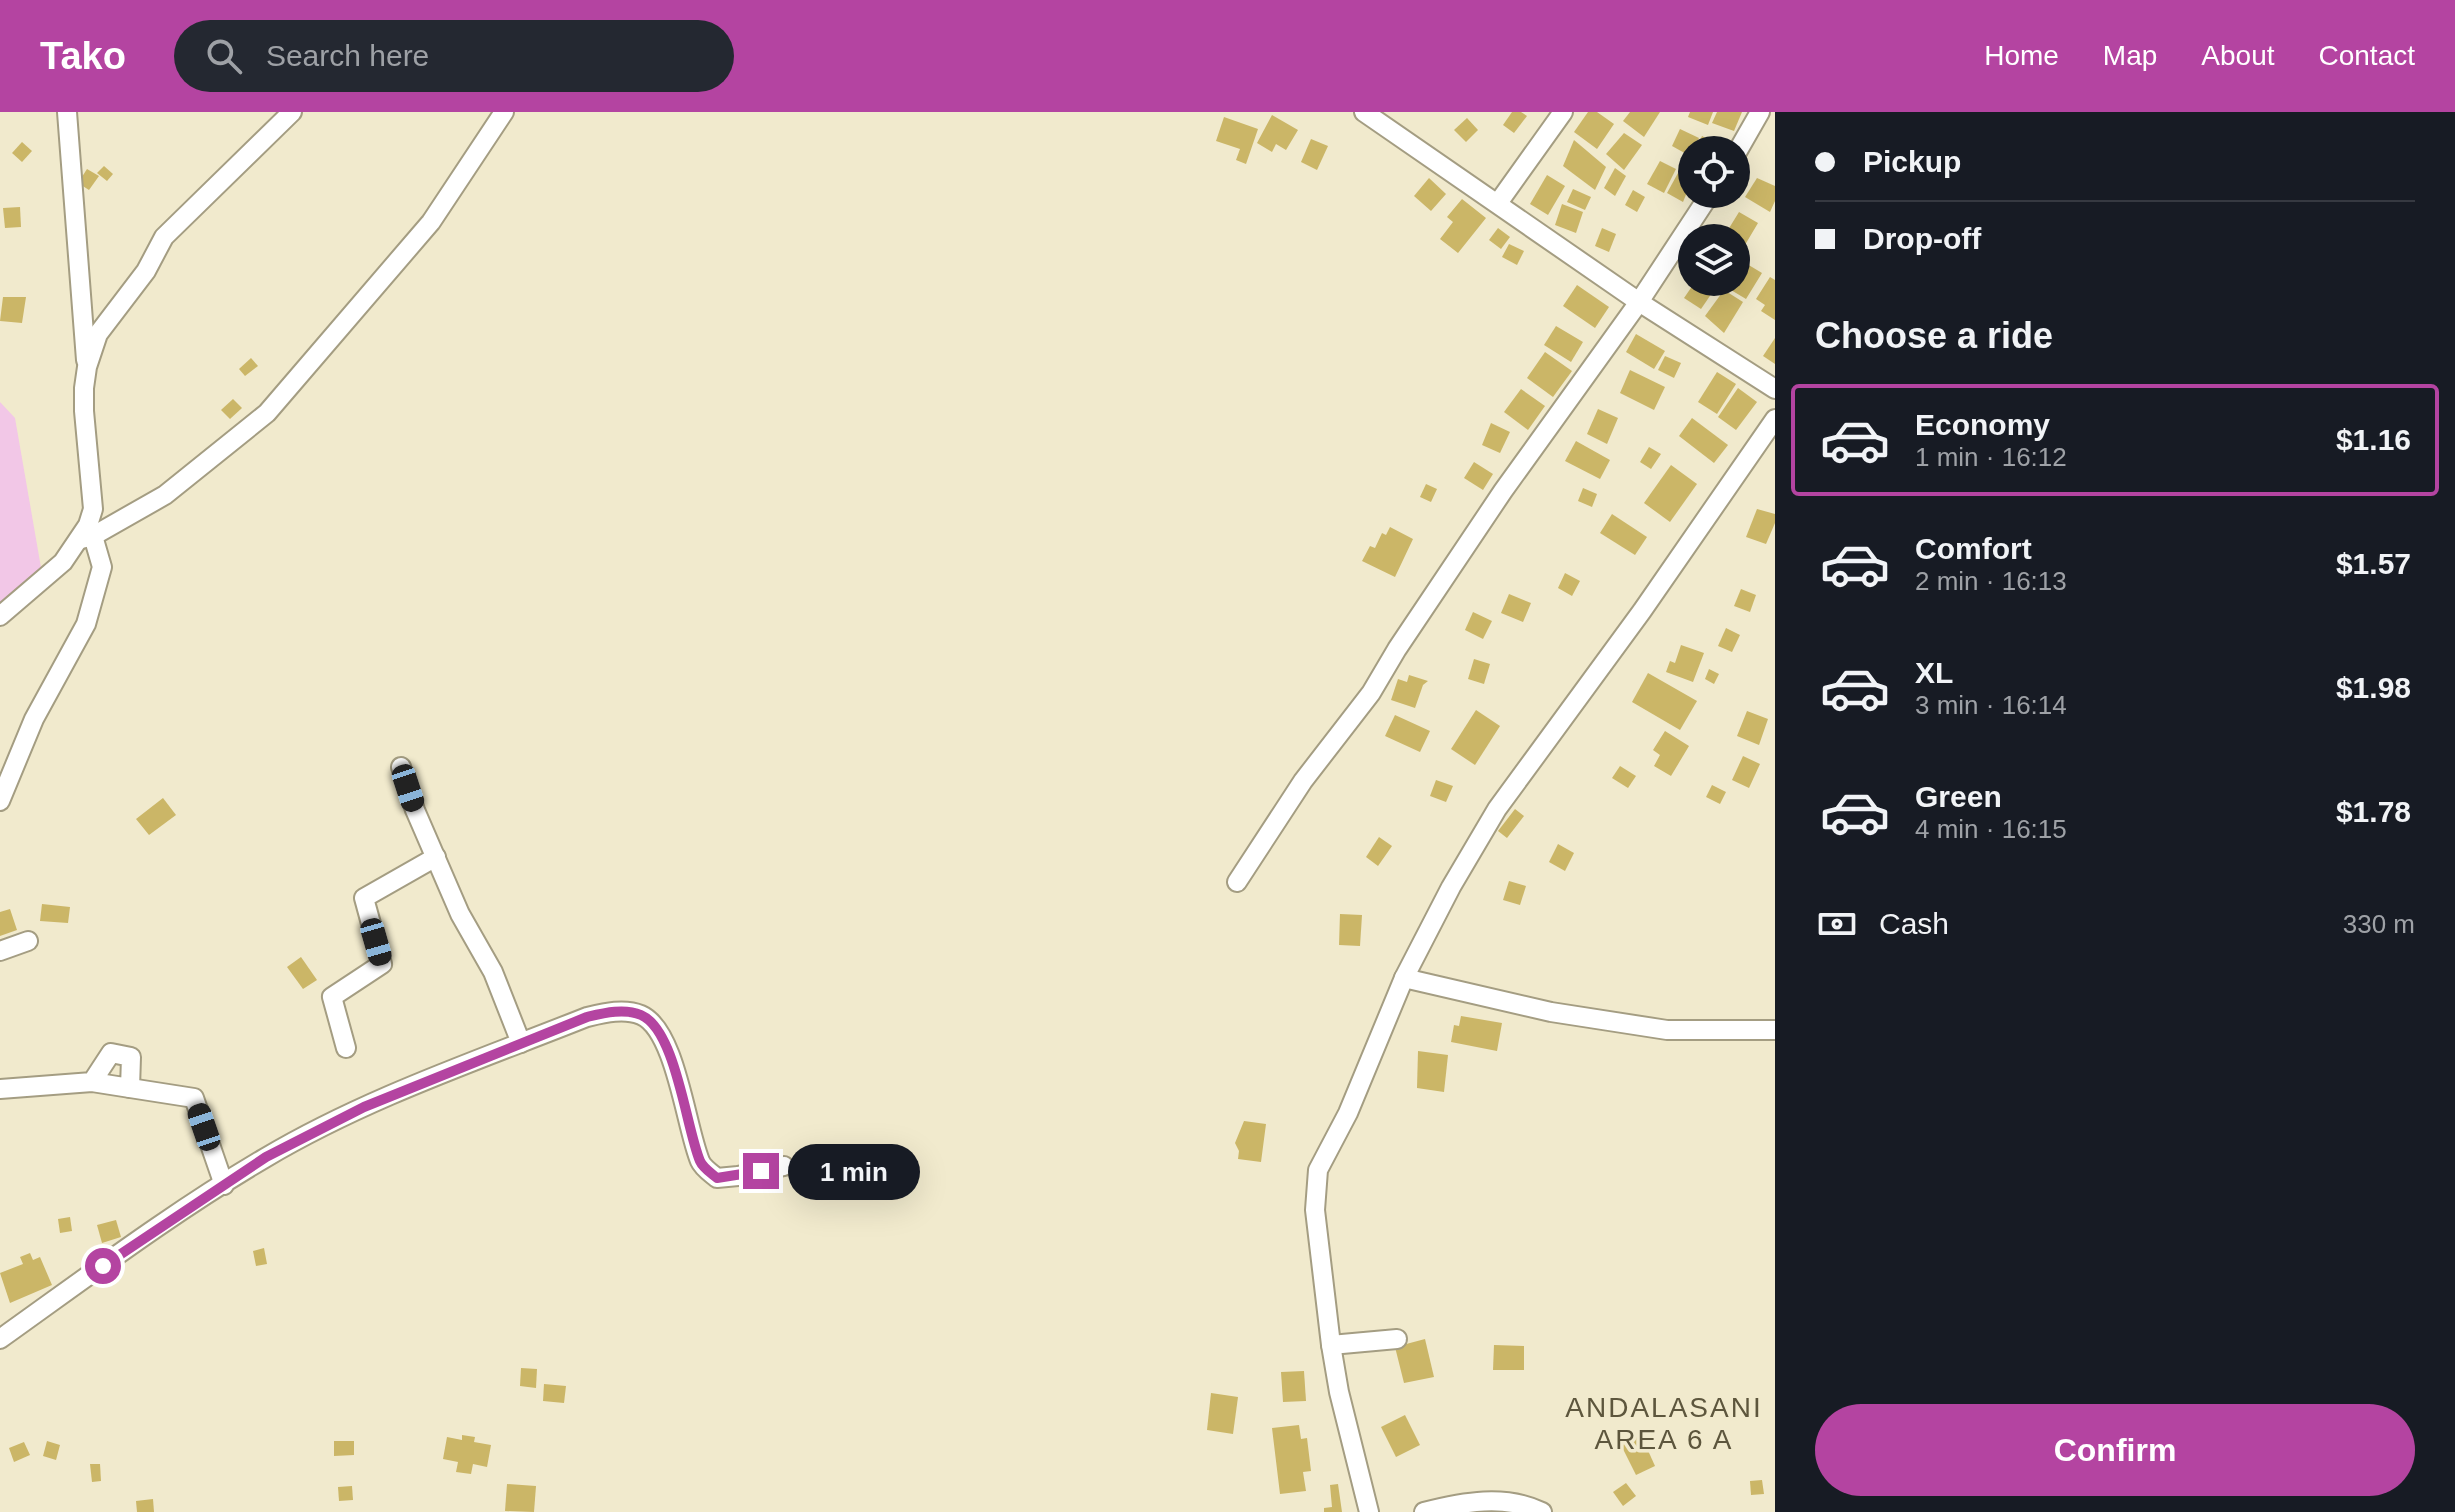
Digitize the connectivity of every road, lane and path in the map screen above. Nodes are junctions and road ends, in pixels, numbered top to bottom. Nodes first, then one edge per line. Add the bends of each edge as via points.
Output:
1 (67, 112) edge
2 (292, 112) edge
3 (504, 112) edge
4 (1364, 112) edge
5 (1563, 112) edge
6 (1760, 112) edge
7 (1746, 136) edge
8 (1498, 203) junction
9 (1701, 208) edge
10 (1639, 302) junction
11 (87, 367) junction
12 (1775, 389) edge
13 (1775, 419) edge
14 (87, 537) junction
15 (0, 616) edge
16 (401, 767) dead end
17 (0, 801) edge
18 (436, 857) junction
19 (1237, 882) dead end
20 (28, 941) dead end
21 (0, 951) edge
22 (1404, 978) junction
23 (1775, 1030) edge
24 (521, 1043) junction
25 (346, 1048) dead end
26 (92, 1082) junction
27 (130, 1088) junction
28 (0, 1089) edge
29 (784, 1166) dead end
30 (224, 1185) junction
31 (0, 1339) edge
32 (1397, 1339) dead end
33 (1331, 1345) junction
34 (1369, 1512) edge
35 (1424, 1512) edge
36 (1542, 1512) edge

1 - 11 street
2 - 11 street via 164,237 146,271 98,334
3 - 14 street via 431,222 267,413 165,495
4 - 8 street
5 - 8 street
6 - 7 street
8 - 10 street
9 - 10 street
10 - 12 street
10 - 19 street via 1503,491 1371,693 1303,781
11 - 14 street via 84,411 93,509
13 - 22 street via 1497,809
14 - 15 street
14 - 17 street via 102,567 86,624 34,719
16 - 18 street
18 - 24 street via 493,972
18 - 25 street via 364,898 382,964 332,997
20 - 21 street
22 - 23 street via 1551,1012 1667,1030
22 - 33 street via 1316,1177
24 - 29 street via 598,1014 642,1015 663,1040 701,1164 717,1178
24 - 30 street via 364,1107 266,1157
26 - 27 street
26 - 27 street via 111,1053 131,1057
26 - 28 street
27 - 30 street via 194,1098
30 - 31 street
32 - 33 street
33 - 34 street
35 - 36 street via 1476,1501 1508,1502

